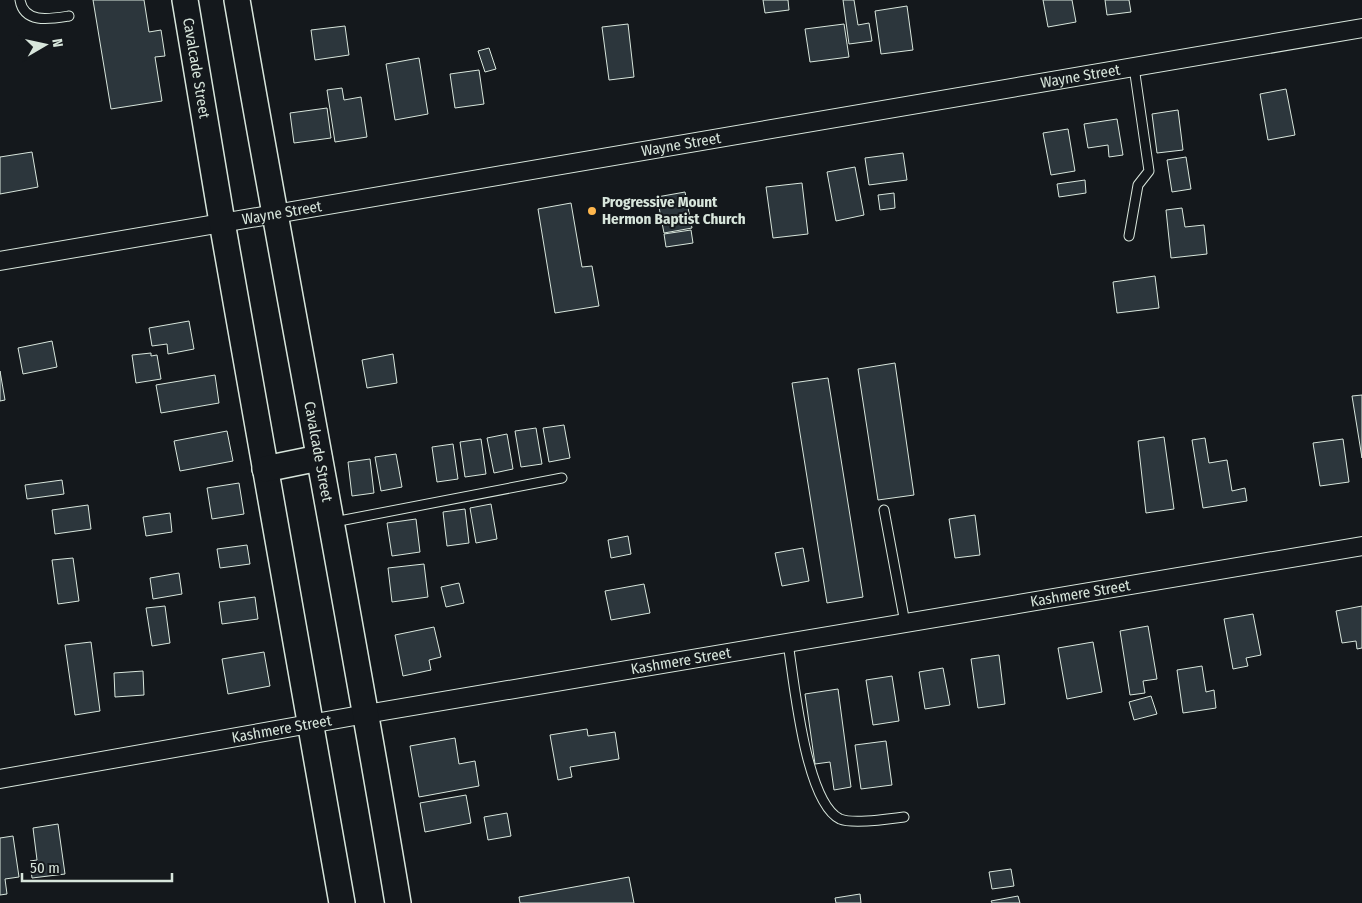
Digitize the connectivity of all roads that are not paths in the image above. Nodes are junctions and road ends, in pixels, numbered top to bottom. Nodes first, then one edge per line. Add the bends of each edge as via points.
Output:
1 (20, 0) edge
2 (185, 0) edge
3 (237, 0) edge
4 (68, 16) dead end
5 (1362, 28) edge
6 (1134, 67) junction
7 (274, 213) junction
8 (222, 222) junction
9 (1129, 236) dead end
10 (0, 261) edge
11 (319, 458) junction
12 (266, 469) junction
13 (562, 478) dead end
14 (884, 510) dead end
15 (331, 522) junction
16 (1362, 546) edge
17 (905, 623) junction
18 (788, 643) junction
19 (366, 714) junction
20 (311, 724) junction
21 (0, 779) edge
22 (904, 817) dead end
23 (342, 903) edge
24 (398, 903) edge

1 - 4 lane via 26,13 34,18 50,20
2 - 8 main road, Cavalcade Street
3 - 7 main road, Cavalcade Street
5 - 6 street, Wayne Street
6 - 7 street, Wayne Street
6 - 9 lane via 1149,172 1138,185
7 - 8 street, Wayne Street
7 - 11 main road, Cavalcade Street
8 - 10 street, Wayne Street
8 - 12 main road, Cavalcade Street
11 - 12 main road
11 - 15 main road, Cavalcade Street
12 - 20 main road, Cavalcade Street
13 - 15 lane
14 - 17 lane
15 - 19 main road, Cavalcade Street
16 - 17 street, Kashmere Street
17 - 18 street, Kashmere Street
18 - 19 street, Kashmere Street
18 - 22 lane via 810,767 830,812 840,819
19 - 20 street, Kashmere Street
19 - 24 main road, Cavalcade Street
20 - 21 street, Kashmere Street
20 - 23 main road, Cavalcade Street

